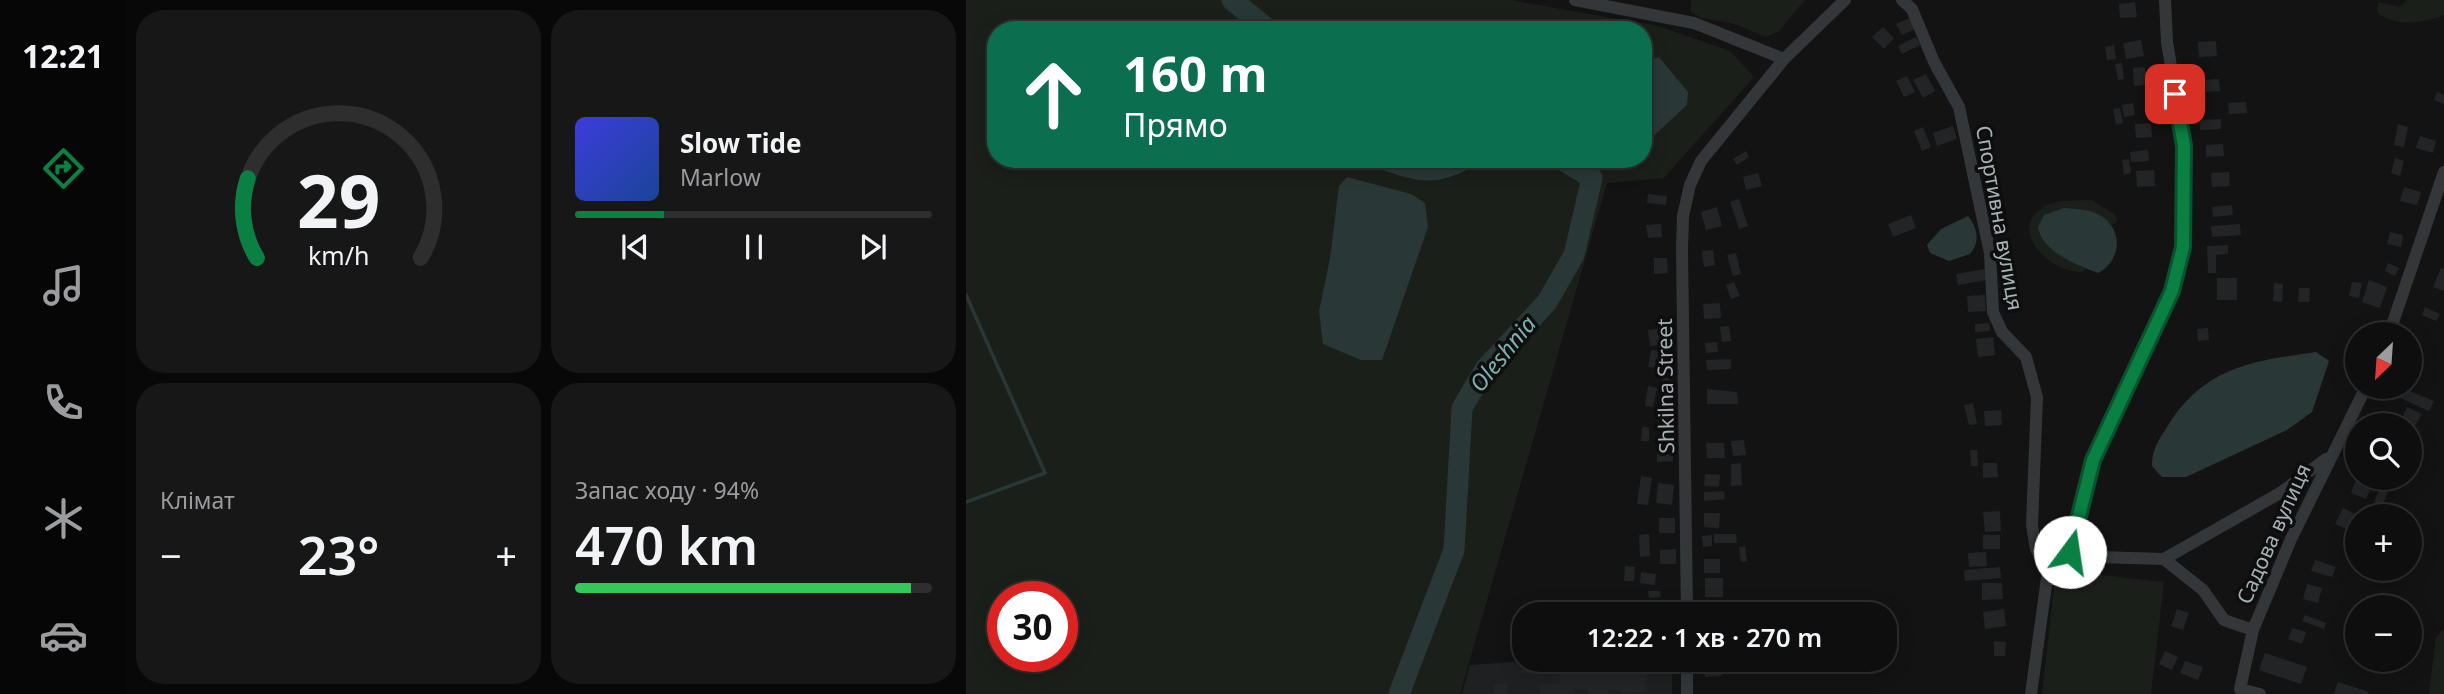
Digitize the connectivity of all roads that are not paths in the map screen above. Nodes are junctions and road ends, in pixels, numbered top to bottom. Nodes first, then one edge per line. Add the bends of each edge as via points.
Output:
1 (1575, 0) edge
2 (1845, 0) edge
3 (1902, 0) edge
4 (2165, 0) edge
5 (1784, 59) junction
6 (2444, 172) edge
7 (2393, 322) edge
8 (2360, 399) edge
9 (2331, 454) junction
10 (2070, 552) junction
11 (2164, 559) junction
12 (2048, 571) junction
13 (1687, 602) edge
14 (2253, 630) junction
15 (1688, 672) edge
16 (1687, 694) edge
17 (2031, 694) edge
18 (2260, 694) edge

1 - 5 street via 1694,23
2 - 5 street, Shkilna Street
3 - 12 street, Спортивна вулиця via 1912,9 1959,107 1990,253 1993,312 2002,332 2026,357 2034,377 2032,524 2036,550
4 - 10 street via 2184,146 2183,247 2172,291 2093,460
5 - 13 street, Shkilna Street via 1701,161 1683,216
6 - 7 street
8 - 9 street, Садова вулиця
9 - 11 street via 2280,493
9 - 14 street, Садова вулиця
10 - 11 street
10 - 12 street
11 - 14 street, Садова вулиця via 2203,590 2224,620
12 - 17 street
14 - 18 street via 2240,689
15 - 16 street

